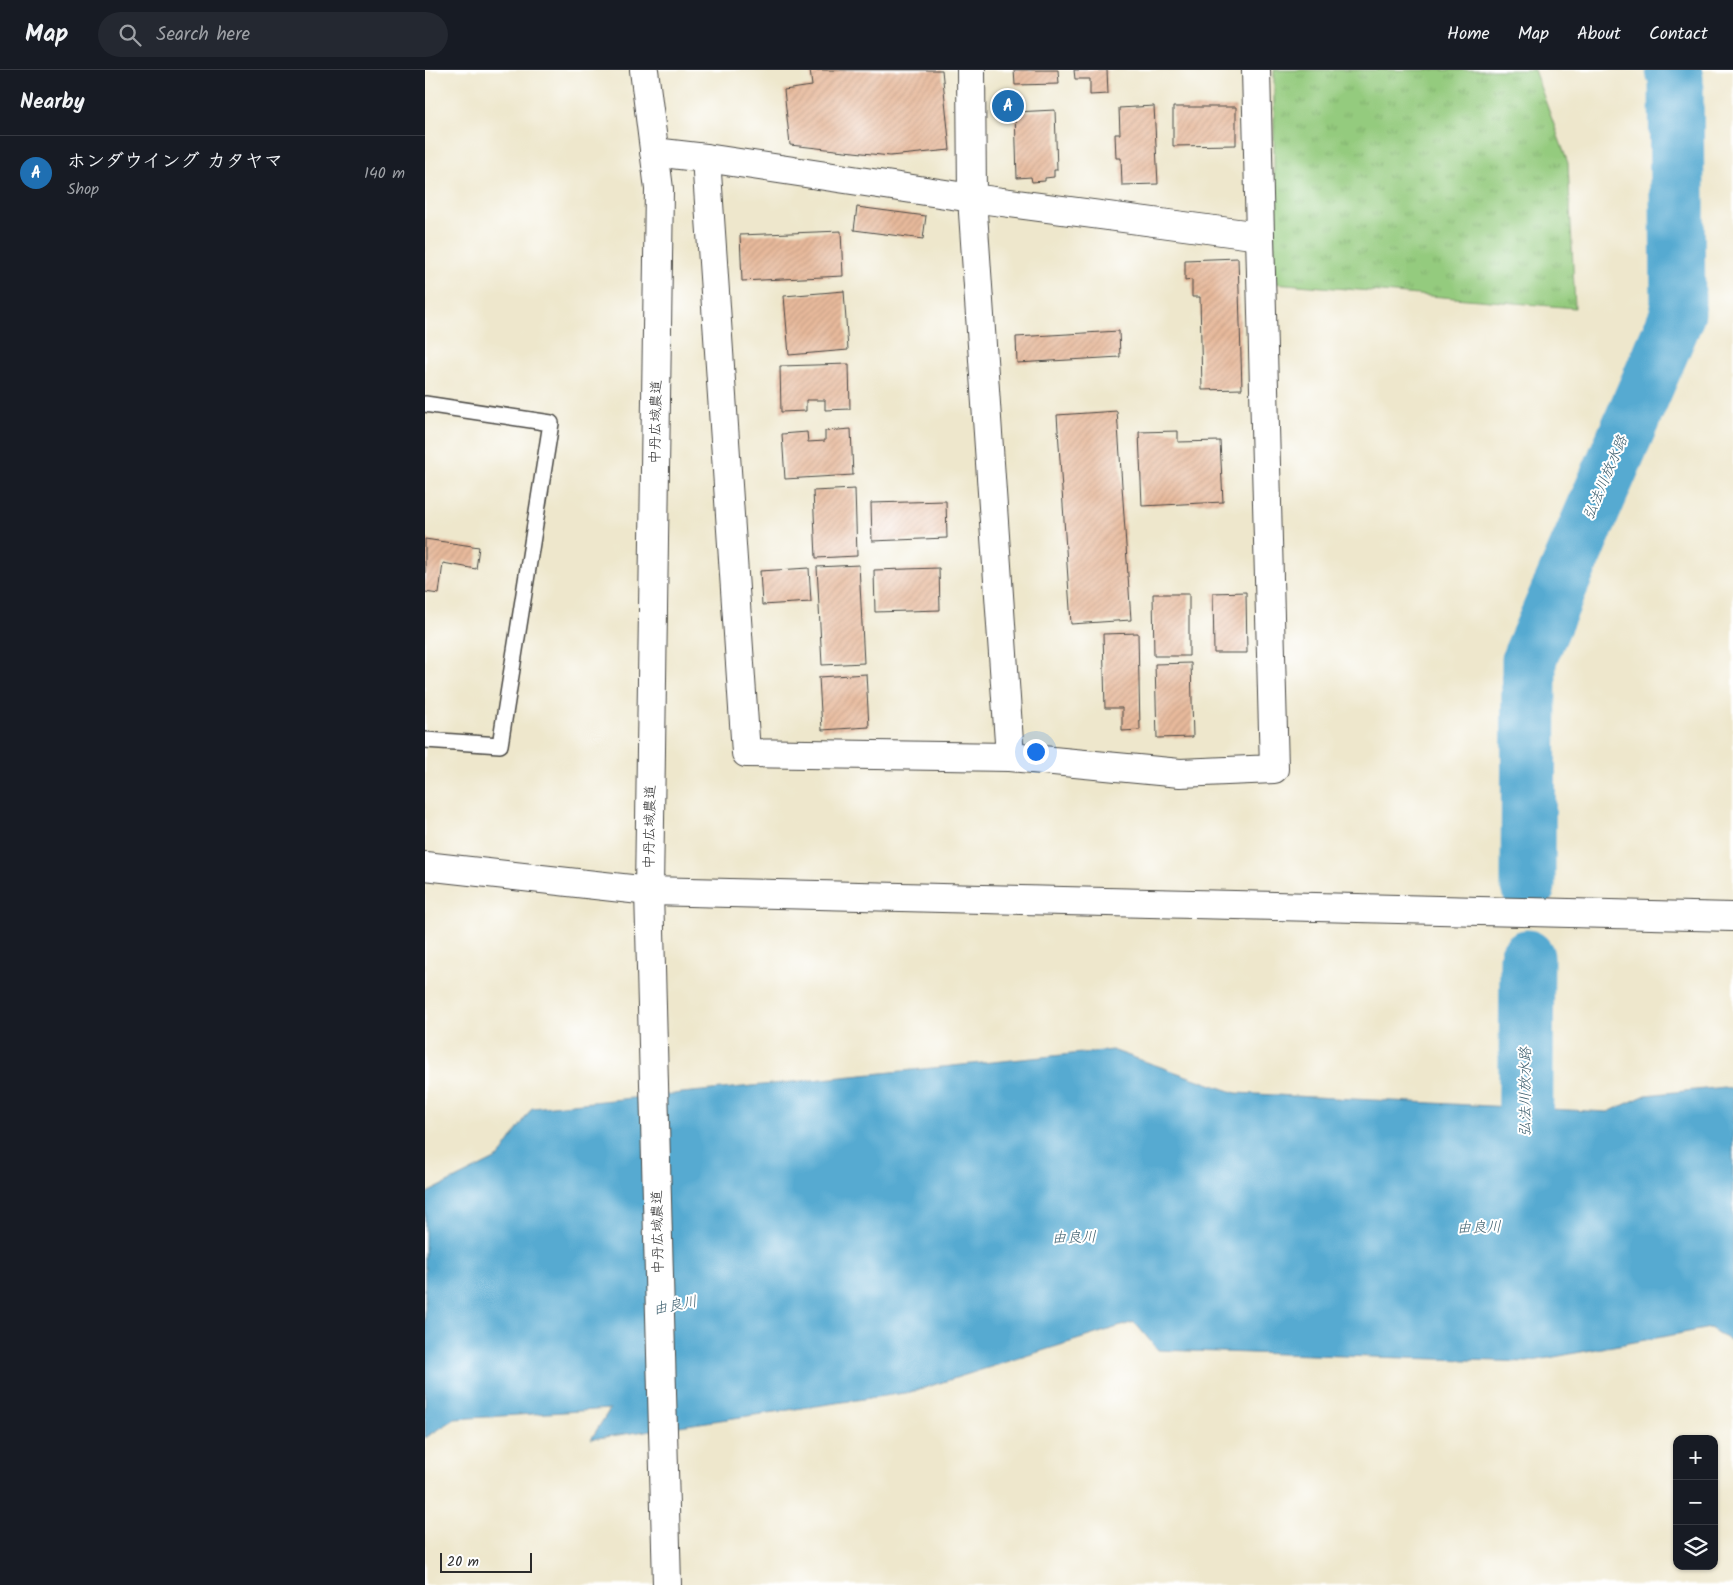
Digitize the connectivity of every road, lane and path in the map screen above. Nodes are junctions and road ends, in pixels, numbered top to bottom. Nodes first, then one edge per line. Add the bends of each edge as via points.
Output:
1 (644, 70) edge
2 (971, 70) edge
3 (1256, 70) edge
4 (654, 152) junction
5 (706, 158) junction
6 (972, 198) junction
7 (1261, 236) junction
8 (425, 404) edge
9 (425, 740) edge
10 (1010, 757) junction
11 (425, 866) edge
12 (649, 891) junction
13 (1733, 917) edge
14 (667, 1585) edge

1 - 4 street, 中丹広域農道
2 - 6 street
3 - 7 street
4 - 5 street
4 - 12 street, 中丹広域農道 via 659,189
5 - 6 street
5 - 10 street via 746,752
6 - 7 street
6 - 10 street
7 - 10 street via 1274,769 1180,773
8 - 9 lane via 551,423 501,745
11 - 12 street
12 - 13 street
12 - 14 street, 中丹広域農道

